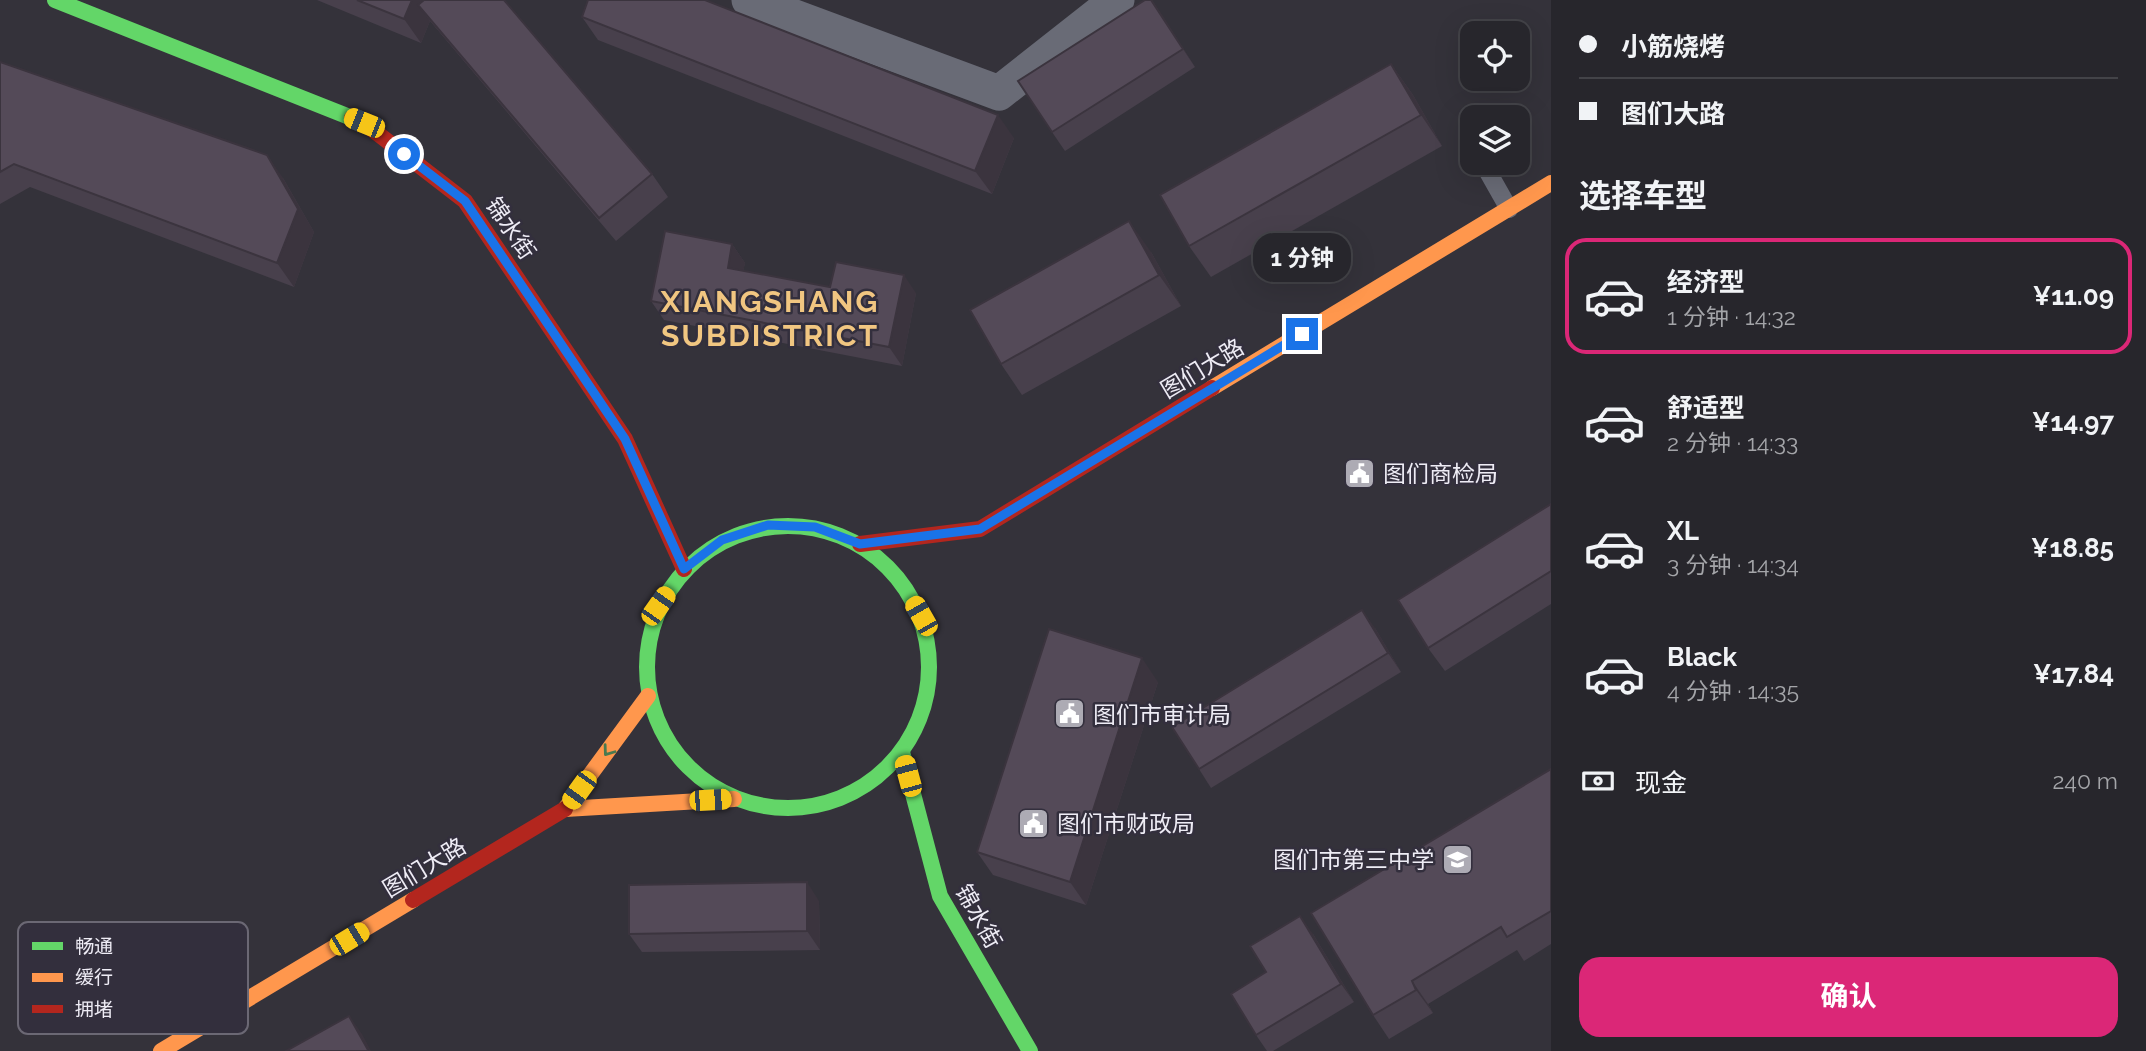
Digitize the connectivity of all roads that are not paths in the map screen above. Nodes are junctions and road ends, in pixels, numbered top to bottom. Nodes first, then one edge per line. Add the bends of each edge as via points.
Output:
1 (55, 0) edge
2 (749, 0) edge
3 (1118, 0) edge
4 (1490, 175) edge
5 (1551, 183) edge
6 (1509, 209) junction
7 (860, 544) junction
8 (684, 569) junction
9 (648, 696) junction
10 (902, 752) junction
11 (734, 799) junction
12 (565, 809) junction
13 (248, 999) edge
14 (190, 1034) edge
15 (162, 1051) edge
16 (1030, 1051) edge

1 - 8 main road, 锦水街 via 364,123 465,201 625,439
2 - 3 street via 999,93
4 - 6 lane
5 - 6 main road, 图们大路
6 - 7 main road, 图们大路 via 980,529
7 - 8 main road via 815,527 768,525 722,540
7 - 10 main road via 897,575 921,616 930,663 924,710
8 - 9 main road via 658,606 646,650
9 - 11 main road via 664,739 694,774
9 -> 12 main road
10 - 11 main road via 868,784 826,804 779,809
10 - 16 main road, 锦水街 via 940,896
11 - 12 main road
12 - 13 main road, 图们大路
14 - 15 main road, 图们大路

